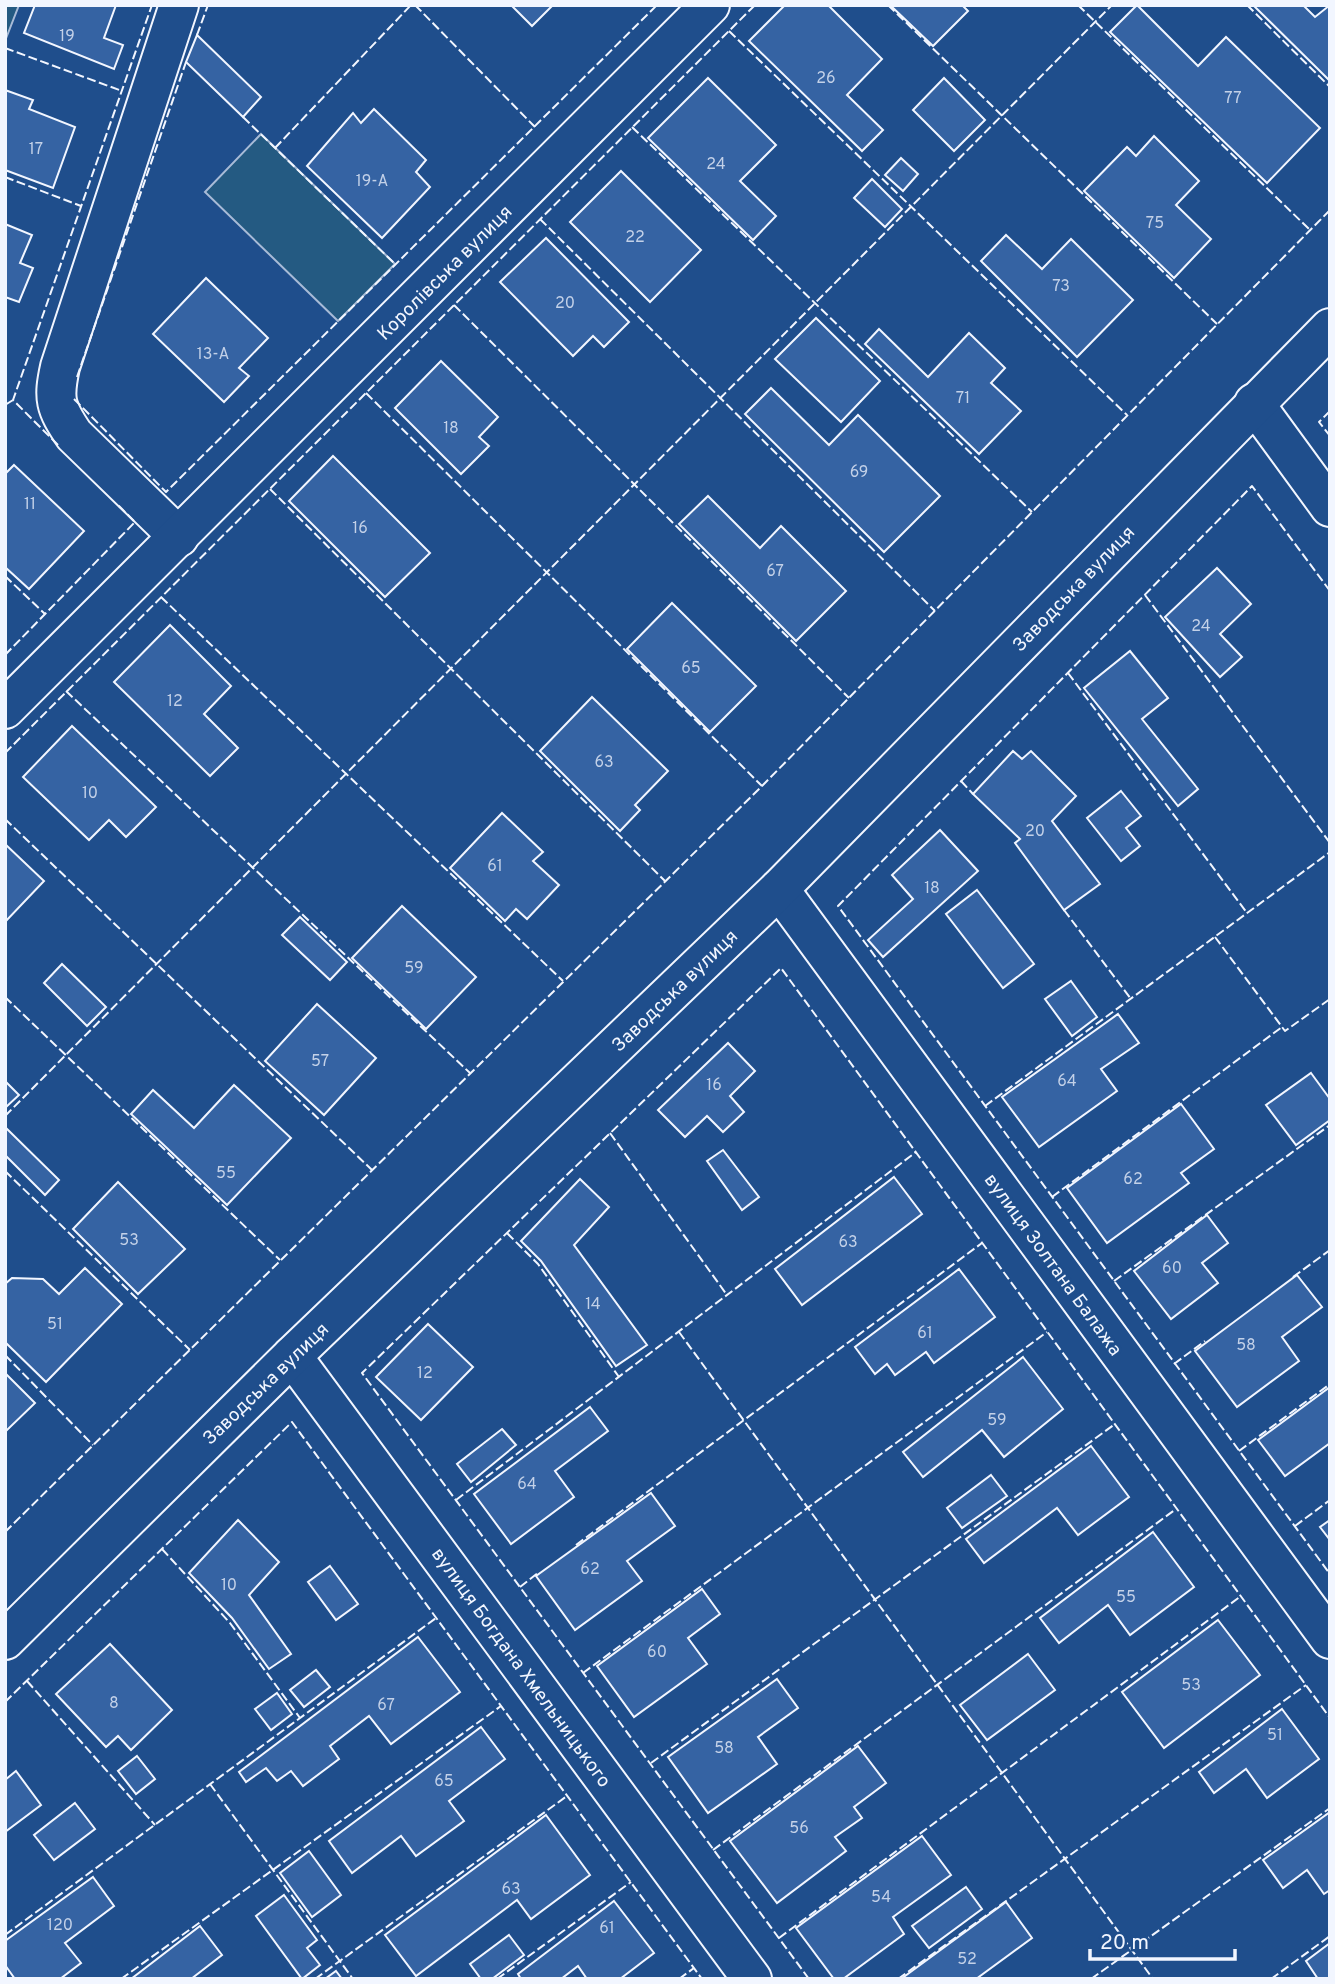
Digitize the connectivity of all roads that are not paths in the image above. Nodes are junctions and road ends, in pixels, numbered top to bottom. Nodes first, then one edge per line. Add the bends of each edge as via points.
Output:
1 (179, 5) edge
2 (708, 6) edge
3 (1330, 328) edge
4 (1254, 403) junction
5 (1330, 507) edge
6 (179, 537) junction
7 (5, 709) edge
8 (779, 889) junction
9 (292, 1356) junction
10 (1330, 1639) edge
11 (5, 1640) edge
12 (752, 1979) edge

1 - 6 street via 54,394 74,435
2 - 6 street, Королівська вулиця
3 - 4 street, Заводська вулиця
4 - 5 street
4 - 8 street, Заводська вулиця
6 - 7 street, Королівська вулиця
8 - 9 street, Заводська вулиця
8 - 10 street, вулиця Золтана Балажа
9 - 11 street, Заводська вулиця
9 - 12 street, вулиця Богдана Хмельницького

